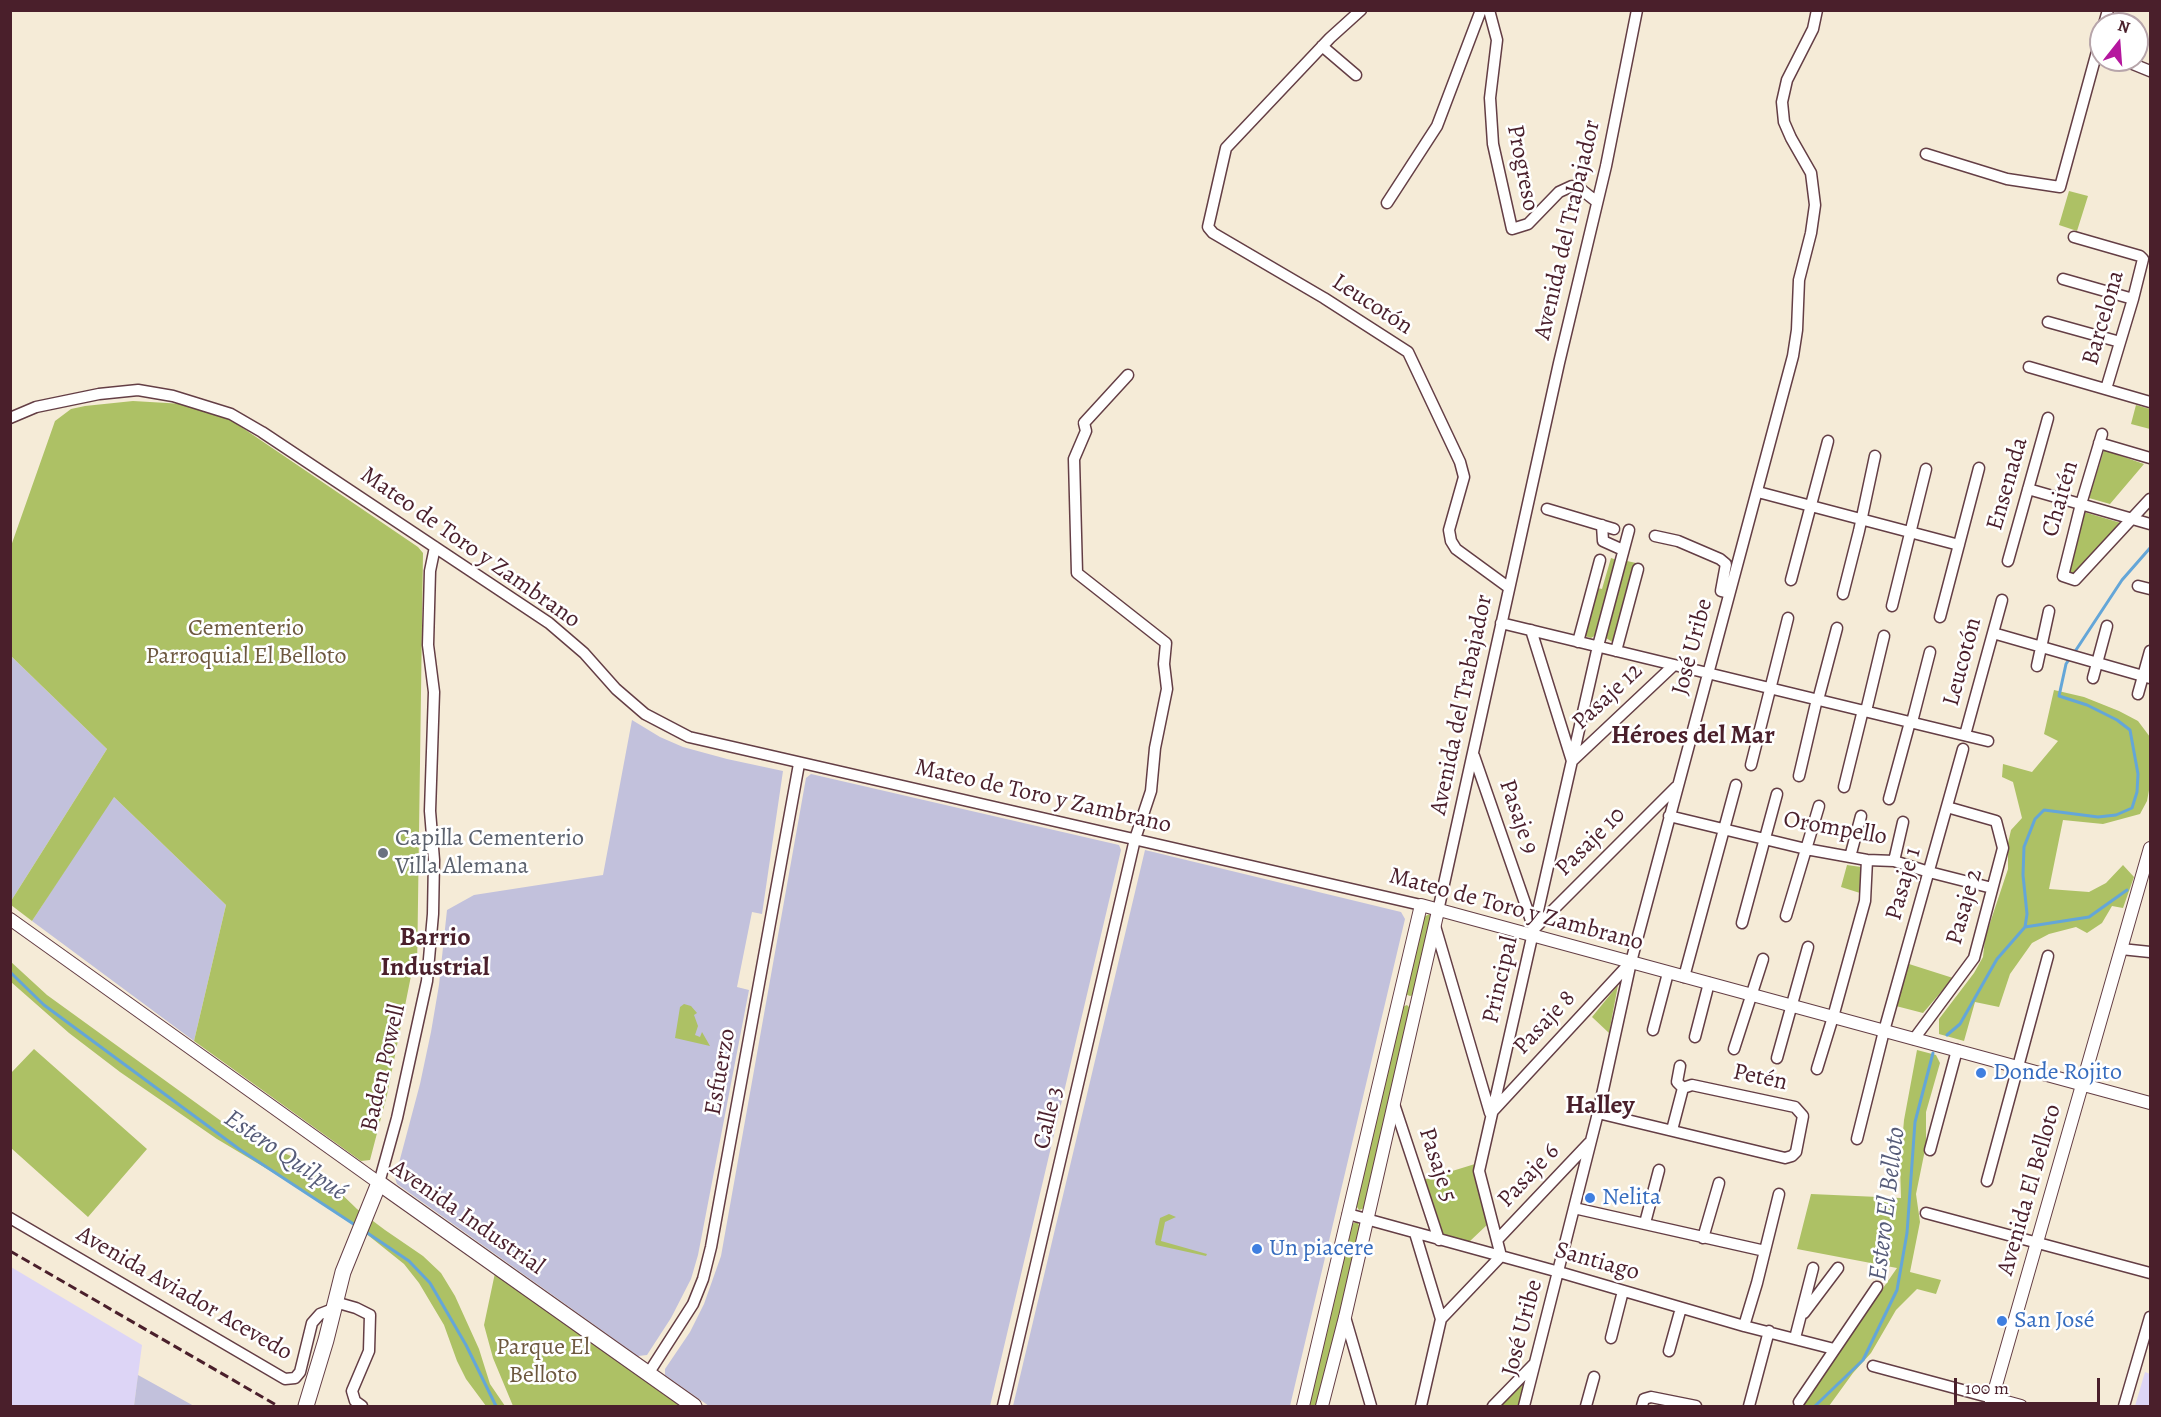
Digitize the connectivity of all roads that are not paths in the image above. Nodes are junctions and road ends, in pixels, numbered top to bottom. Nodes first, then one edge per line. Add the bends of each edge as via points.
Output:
1 (1361, 10) edge
2 (1481, 10) edge
3 (1489, 10) edge
4 (1637, 10) edge
5 (1816, 10) edge
6 (1322, 46) junction
7 (2093, 72) edge
8 (1356, 75) dead end
9 (1926, 154) dead end
10 (1597, 202) junction
11 (1387, 204) dead end
12 (2074, 237) dead end
13 (2063, 279) dead end
14 (2133, 299) junction
15 (2049, 322) dead end
16 (2120, 342) junction
17 (2029, 367) dead end
18 (1128, 375) dead end
19 (2106, 389) junction
20 (2151, 402) edge
21 (10, 418) edge
22 (2049, 418) dead end
23 (1828, 441) dead end
24 (1875, 456) dead end
25 (2151, 458) edge
26 (1979, 468) dead end
27 (1926, 469) dead end
28 (2028, 489) junction
29 (1758, 492) junction
30 (2151, 499) edge
31 (2081, 504) junction
32 (1812, 505) junction
33 (1547, 509) dead end
34 (1861, 518) junction
35 (2133, 518) junction
36 (2151, 524) edge
37 (1602, 525) junction
38 (1614, 529) dead end
39 (1629, 530) dead end
40 (1911, 532) junction
41 (1655, 536) dead end
42 (1959, 545) junction
43 (435, 547) junction
44 (1622, 555) junction
45 (1600, 560) dead end
46 (2008, 561) dead end
47 (1638, 569) dead end
48 (1791, 580) dead end
49 (2138, 586) dead end
50 (1508, 587) junction
51 (2151, 590) edge
52 (1729, 593) junction
53 (1843, 594) dead end
54 (2002, 600) dead end
55 (1893, 606) dead end
56 (2049, 611) dead end
57 (1940, 617) dead end
58 (1788, 618) dead end
59 (1501, 623) junction
60 (2106, 626) dead end
61 (1837, 628) dead end
62 (1531, 630) junction
63 (1993, 633) junction
64 (1884, 636) dead end
65 (1578, 642) junction
66 (1598, 646) junction
67 (2041, 647) junction
68 (1616, 651) junction
69 (2151, 651) edge
70 (1930, 652) dead end
71 (2097, 662) junction
72 (1674, 665) junction
73 (2037, 666) dead end
74 (1708, 673) junction
75 (2147, 677) edge
76 (2093, 678) dead end
77 (1770, 688) junction
78 (2138, 694) dead end
79 (1818, 699) junction
80 (1864, 711) junction
81 (1911, 722) junction
82 (1965, 735) junction
83 (1988, 741) dead end
84 (1963, 749) dead end
85 (1473, 754) junction
86 (1572, 761) junction
87 (799, 764) junction
88 (1751, 765) dead end
89 (1799, 776) dead end
90 (1678, 785) junction
91 (1736, 785) dead end
92 (1844, 787) dead end
93 (1777, 794) dead end
94 (1889, 799) dead end
95 (1819, 806) dead end
96 (1947, 807) junction
97 (1669, 816) junction
98 (1861, 816) dead end
99 (1903, 822) dead end
100 (1723, 829) junction
101 (1765, 838) junction
102 (1135, 839) junction
103 (2151, 848) edge
104 (1806, 849) junction
105 (1850, 857) junction
106 (1867, 860) junction
107 (1894, 861) junction
108 (1929, 872) junction
109 (1992, 888) junction
110 (1421, 905) junction
111 (1438, 911) junction
112 (1786, 916) dead end
113 (10, 919) edge
114 (1742, 923) dead end
115 (1435, 926) junction
116 (1534, 932) junction
117 (1808, 947) dead end
118 (2121, 949) junction
119 (2151, 952) edge
120 (2048, 956) dead end
121 (1762, 959) dead end
122 (1631, 962) junction
123 (1668, 973) junction
124 (1683, 977) junction
125 (1709, 983) junction
126 (1750, 995) junction
127 (1398, 998) junction
128 (1416, 1004) junction
129 (1791, 1006) junction
130 (1833, 1017) junction
131 (1653, 1030) dead end
132 (1884, 1031) junction
133 (1695, 1037) dead end
134 (1914, 1039) junction
135 (1734, 1049) dead end
136 (1957, 1050) junction
137 (1776, 1058) dead end
138 (1680, 1066) dead end
139 (2019, 1067) junction
140 (1817, 1069) dead end
141 (2082, 1084) junction
142 (1683, 1088) junction
143 (2151, 1103) edge
144 (1394, 1104) junction
145 (1491, 1113) junction
146 (1598, 1113) junction
147 (1672, 1130) junction
148 (1857, 1139) dead end
149 (1591, 1140) junction
150 (1930, 1150) dead end
151 (1659, 1170) dead end
152 (1987, 1181) dead end
153 (379, 1183) junction
154 (1719, 1183) dead end
155 (1779, 1194) dead end
156 (1574, 1208) junction
157 (1926, 1213) dead end
158 (1347, 1214) junction
159 (10, 1218) edge
160 (1367, 1220) junction
161 (1645, 1223) junction
162 (1415, 1233) junction
163 (1703, 1238) junction
164 (1498, 1239) junction
165 (1439, 1240) junction
166 (2037, 1242) junction
167 (1765, 1251) junction
168 (1501, 1256) junction
169 (1838, 1268) dead end
170 (1559, 1272) junction
171 (2151, 1273) edge
172 (1830, 1278) junction
173 (1877, 1287) dead end
174 (1623, 1291) junction
175 (334, 1306) junction
176 (1681, 1308) junction
177 (1345, 1317) junction
178 (2151, 1317) edge
179 (1800, 1318) junction
180 (1441, 1319) junction
181 (1744, 1326) junction
182 (1768, 1331) junction
183 (1611, 1338) dead end
184 (1795, 1338) junction
185 (1834, 1349) junction
186 (1669, 1351) dead end
187 (1534, 1364) junction
188 (1873, 1366) dead end
189 (648, 1374) junction
190 (1594, 1377) dead end
191 (1645, 1402) edge
192 (1798, 1402) dead end
193 (1991, 1402) edge
194 (306, 1407) edge
195 (362, 1407) edge
196 (694, 1407) edge
197 (1002, 1407) edge
198 (1303, 1407) edge
199 (1322, 1407) edge
200 (1371, 1407) edge
201 (1421, 1407) edge
202 (1493, 1407) edge
203 (1524, 1407) edge
204 (1586, 1407) edge
205 (1696, 1407) edge
206 (1749, 1407) edge
207 (2021, 1407) edge
208 (2124, 1407) edge

1 - 6 street
2 - 11 street via 1437,126
3 - 10 street, Progreso via 1497,40 1490,98 1492,144 1512,229 1528,224 1559,192 1572,186
4 - 10 street, Avenida del Trabajador
5 - 29 street, José Uribe via 1813,29 1787,80 1782,102 1784,122 1811,173 1815,205 1799,280 1793,357
6 - 8 street
6 - 50 street, Leucotón via 1226,148 1208,227 1408,352 1464,477 1449,530 1451,541 1456,549
7 - 9 street via 2060,187 2007,179
10 - 50 street, Avenida del Trabajador
12 - 14 street, Barcelona via 2142,258
13 - 14 street
14 - 16 street, Barcelona
15 - 16 street
16 - 19 street, Barcelona
17 - 19 street
18 - 102 street, Calle 3 via 1084,423 1086,431 1074,459 1077,573 1166,642 1167,689 1151,791
19 - 20 street
21 - 43 street, Mateo de Toro y Zambrano via 36,407 138,390 203,405 231,414 262,432
22 - 28 street, Ensenada
23 - 32 street
24 - 34 street
25 - 31 street, Chaitén via 2101,438
26 - 42 street
27 - 40 street
28 - 31 street
28 - 46 street, Ensenada
29 - 32 street
29 - 52 street, José Uribe
30 - 35 street
31 - 35 street
31 - 35 street, Chaitén via 2063,576 2075,580
32 - 34 street
32 - 48 street
33 - 37 street
34 - 40 street
34 - 53 street
35 - 36 street
37 - 38 street
37 - 44 street via 1603,541
39 - 44 street, Principal
40 - 42 street
40 - 55 street
41 - 52 street via 1678,540 1720,559 1726,564 1721,591
42 - 57 street
43 - 87 street, Mateo de Toro y Zambrano via 549,623 645,714 689,737
43 - 153 street, Baden Powell via 430,571 428,645 434,692 430,811 433,914 427,981
44 - 66 street, Principal
45 - 65 street
47 - 68 street
49 - 51 street
50 - 59 street, Avenida del Trabajador
52 - 74 street, José Uribe
54 - 63 street, Leucotón
56 - 67 street
58 - 77 street
59 - 62 street, Leucotón
59 - 85 street, Avenida del Trabajador
60 - 71 street
61 - 79 street
62 - 65 street, Leucotón
62 - 86 street
63 - 67 street
63 - 82 street, Leucotón
64 - 80 street
65 - 66 street, Leucotón
66 - 68 street, Leucotón
66 - 86 street, Principal
67 - 71 street
67 - 73 street
68 - 72 street, Leucotón
69 - 75 street
70 - 81 street, Leucotón
71 - 75 street
71 - 76 street
72 - 74 street, Leucotón
72 - 86 street, Pasaje 12
74 - 77 street, Leucotón
74 - 90 street, José Uribe
75 - 78 street
77 - 79 street, Leucotón
77 - 88 street
79 - 80 street, Leucotón
79 - 89 street
80 - 81 street, Leucotón
80 - 92 street
81 - 82 street, Leucotón
81 - 94 street, Leucotón
82 - 83 street, Leucotón
84 - 96 street, Pasaje 1
85 - 111 street, Avenida del Trabajador
85 - 116 street, Pasaje 9
86 - 116 street, Principal
87 - 102 street, Mateo de Toro y Zambrano
87 - 189 street, Esfuerzo via 711,1247 693,1304
90 - 97 street, José Uribe
90 - 116 street, Pasaje 10
91 - 100 street
93 - 101 street
95 - 104 street
96 - 108 street, Pasaje 1
96 - 109 street, Pasaje 2 via 1996,821 2003,848
97 - 100 street, Orompello
97 - 122 street, José Uribe
98 - 105 street
99 - 107 street
100 - 101 street, Orompello
100 - 124 street
101 - 104 street, Orompello
101 - 114 street
102 - 110 street, Mateo de Toro y Zambrano
102 - 197 street, Calle 3
103 - 118 street, Avenida El Belloto
104 - 105 street, Orompello
104 - 112 street
105 - 106 street, Orompello
106 - 107 street, Orompello
106 - 130 street via 1865,901
107 - 108 street, Orompello
108 - 109 street, Orompello
108 - 132 street, Pasaje 1
109 - 134 street, Pasaje 2 via 1974,958
110 - 111 street, Mateo de Toro y Zambrano
110 - 127 street
111 - 115 street, Avenida del Trabajador
111 - 116 street, Mateo de Toro y Zambrano
113 - 153 street, Avenida Industrial
115 - 128 street, Avenida del Trabajador
115 - 145 street
116 - 122 street, Mateo de Toro y Zambrano
116 - 145 street, Principal
117 - 129 street
118 - 119 street
118 - 141 street, Avenida El Belloto
120 - 139 street
121 - 126 street
122 - 123 street, Mateo de Toro y Zambrano
122 - 145 street, Pasaje 8
122 - 146 street, José Uribe
123 - 124 street, Mateo de Toro y Zambrano
123 - 131 street
124 - 125 street, Mateo de Toro y Zambrano
125 - 126 street, Mateo de Toro y Zambrano
125 - 133 street
126 - 129 street, Mateo de Toro y Zambrano
126 - 135 street
127 - 128 street
127 - 158 street
128 - 144 street, Avenida del Trabajador
129 - 130 street, Mateo de Toro y Zambrano
129 - 137 street
130 - 132 street, Mateo de Toro y Zambrano
130 - 140 street
132 - 134 street, Mateo de Toro y Zambrano
132 - 148 street, Pasaje 1
134 - 136 street, Mateo de Toro y Zambrano
136 - 139 street, Mateo de Toro y Zambrano
136 - 150 street
138 - 142 street via 1677,1082
139 - 141 street, Mateo de Toro y Zambrano
139 - 152 street
141 - 143 street, Mateo de Toro y Zambrano
141 - 166 street, Avenida El Belloto
142 - 147 street
142 - 147 street, Petén via 1692,1085 1795,1107 1804,1120 1796,1152 1785,1158
144 - 160 street, Avenida del Trabajador
144 - 165 street, Pasaje 5
145 - 164 street, Principal via 1479,1171
146 - 147 street, Petén
146 - 149 street, José Uribe
149 - 156 street, José Uribe
149 - 164 street, Pasaje 6
151 - 161 street
153 - 175 main road, Baden Powell via 350,1250
153 - 189 main road, Avenida Industrial
154 - 163 street
155 - 167 street
156 - 161 street
156 - 170 street, José Uribe
157 - 166 street
158 - 160 street, Santiago
158 - 198 street
159 - 175 street, Avenida Aviador Acevedo via 285,1378 295,1378 300,1372 312,1323
160 - 162 street, Santiago
160 - 177 street, Avenida del Trabajador
161 - 163 street
162 - 165 street, Santiago
162 - 180 street
163 - 167 street
164 - 168 street, Principal
165 - 168 street, Santiago
166 - 171 street
166 - 193 street, Avenida El Belloto
167 - 181 street
168 - 170 street, Santiago
168 - 180 street
169 - 172 street
170 - 174 street, Santiago
170 - 187 street, José Uribe
172 - 179 street
172 - 179 street via 1812,1271
173 - 185 street
174 - 176 street, Santiago
174 - 183 street
175 - 194 main road, Baden Powell
175 - 195 street via 356,1308 370,1315 369,1351 352,1390
176 - 181 street, Santiago
176 - 186 street
177 - 199 street, Avenida del Trabajador
177 - 200 street
178 - 208 street
179 - 184 street
180 - 201 street
181 - 182 street, Santiago
182 - 184 street, Santiago
182 - 206 street
184 - 185 street, Santiago
185 - 192 street
187 - 202 street
187 - 203 street, José Uribe
188 - 193 street
189 - 196 main road, Avenida Industrial
190 - 204 street
191 - 205 street
193 - 207 street

